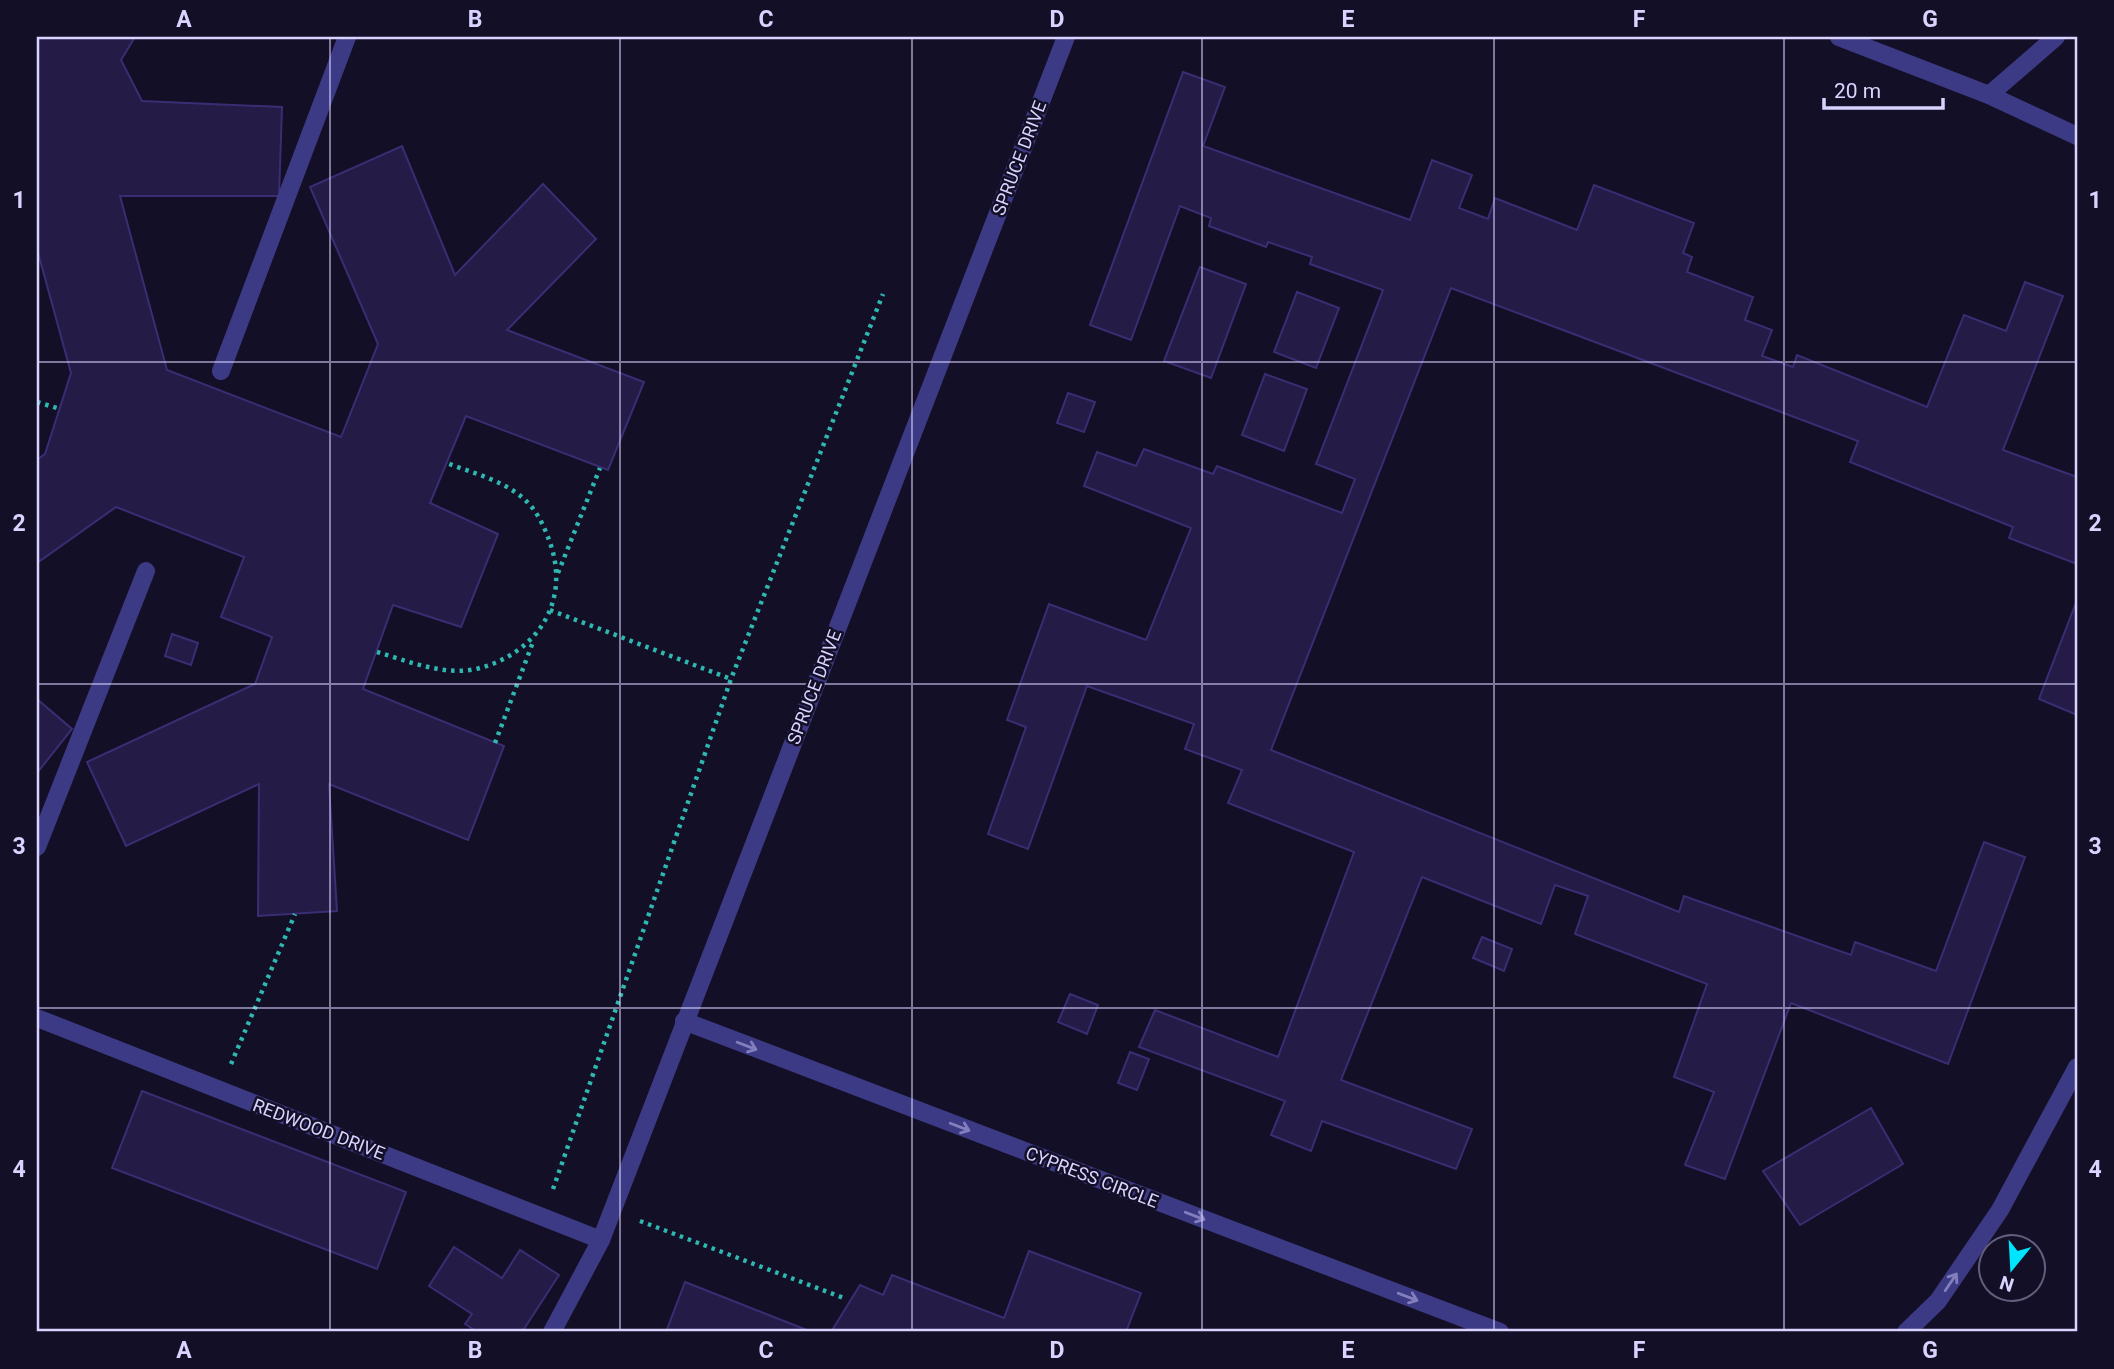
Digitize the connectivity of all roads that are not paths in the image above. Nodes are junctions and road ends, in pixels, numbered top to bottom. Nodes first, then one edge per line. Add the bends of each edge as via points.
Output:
1 (347, 37) edge
2 (1066, 37) edge
3 (1839, 37) edge
4 (2056, 37) edge
5 (1989, 95) junction
6 (2077, 136) edge
7 (221, 371) dead end
8 (146, 571) dead end
9 (37, 847) edge
10 (37, 1018) edge
11 (684, 1021) junction
12 (2077, 1067) edge
13 (601, 1240) junction
14 (552, 1332) edge
15 (1500, 1332) edge
16 (1906, 1332) edge

1 - 7 street
2 - 11 street, SPRUCE DRIVE
3 - 5 street
4 - 5 street
5 - 6 street
8 - 9 street
10 - 13 street, REDWOOD DRIVE
11 - 13 street, SPRUCE DRIVE
11 -> 15 street, CYPRESS CIRCLE
16 -> 12 street via 1938,1301 2000,1210
13 - 14 street, SPRUCE DRIVE

